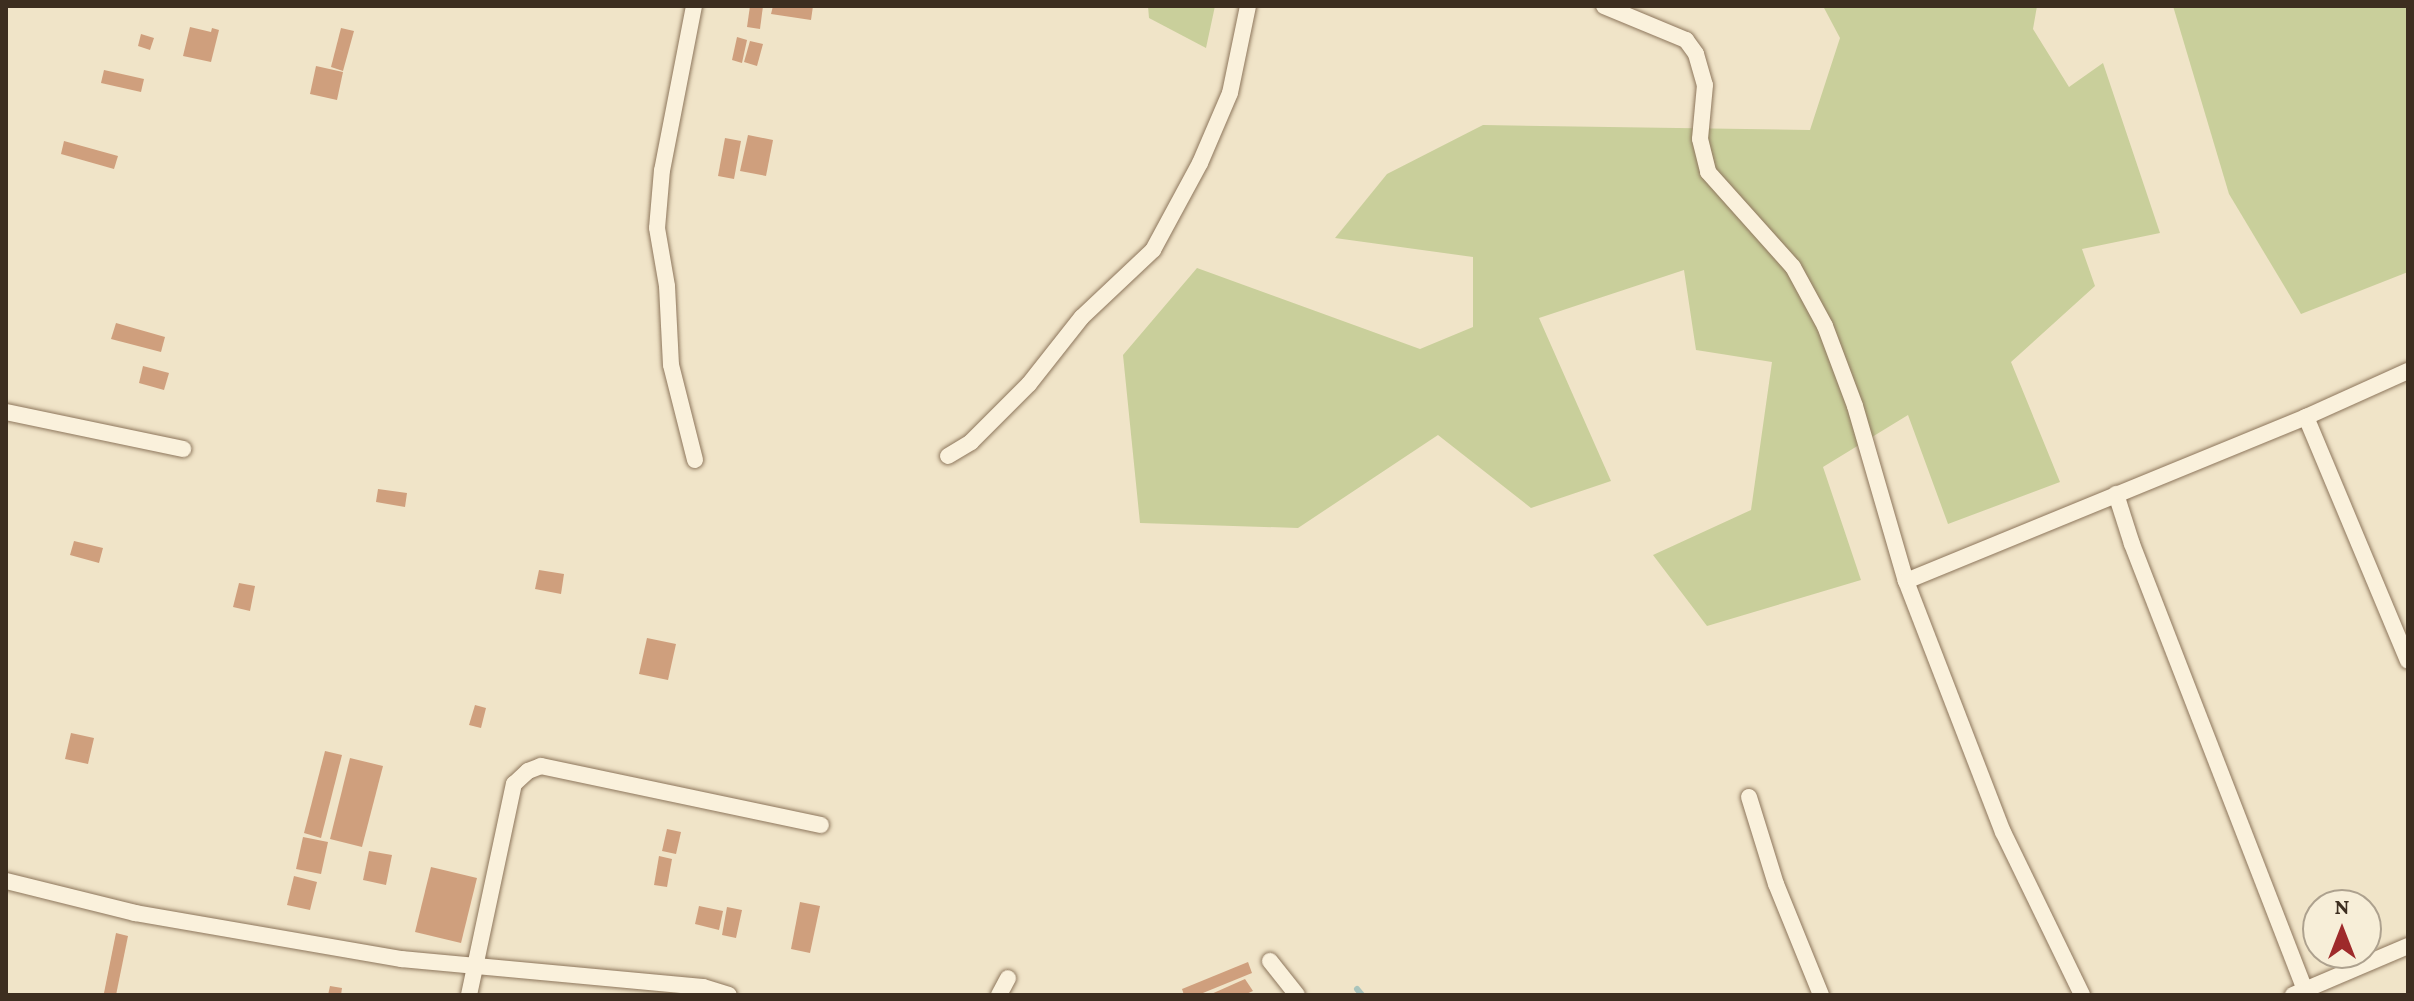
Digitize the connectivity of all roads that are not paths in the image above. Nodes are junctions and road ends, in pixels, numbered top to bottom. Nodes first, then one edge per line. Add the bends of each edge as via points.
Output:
1 (694, 6) edge
2 (1248, 6) edge
3 (1604, 6) edge
4 (2408, 371) edge
5 (6, 412) edge
6 (2306, 417) junction
7 (183, 449) dead end
8 (948, 456) dead end
9 (695, 460) dead end
10 (2116, 494) junction
11 (1906, 581) junction
12 (2408, 661) edge
13 (1749, 797) dead end
14 (821, 825) dead end
15 (7, 883) edge
16 (2408, 946) edge
17 (1270, 961) dead end
18 (473, 965) junction
19 (1008, 978) dead end
20 (2299, 992) edge
21 (469, 995) edge
22 (729, 995) edge
23 (999, 995) edge
24 (1297, 995) edge
25 (1821, 995) edge
26 (2082, 995) edge

1 - 9 street via 662,170 657,228 667,286 671,365
2 - 8 street via 1230,93 1153,250 1082,317 1029,384 971,442
3 - 11 street via 1686,40 1696,54 1705,85 1700,139 1708,172 1793,267 1825,326 1855,406
4 - 6 street
5 - 7 street
6 - 10 street
6 - 12 street
10 - 11 street
10 - 20 street
11 - 26 street via 2003,832
13 - 25 street via 1776,884
14 - 18 street via 541,766 528,771 514,784
15 - 18 street via 215,928 401,959
16 - 20 street
17 - 24 street
18 - 21 street
18 - 22 street via 703,987
19 - 23 street

